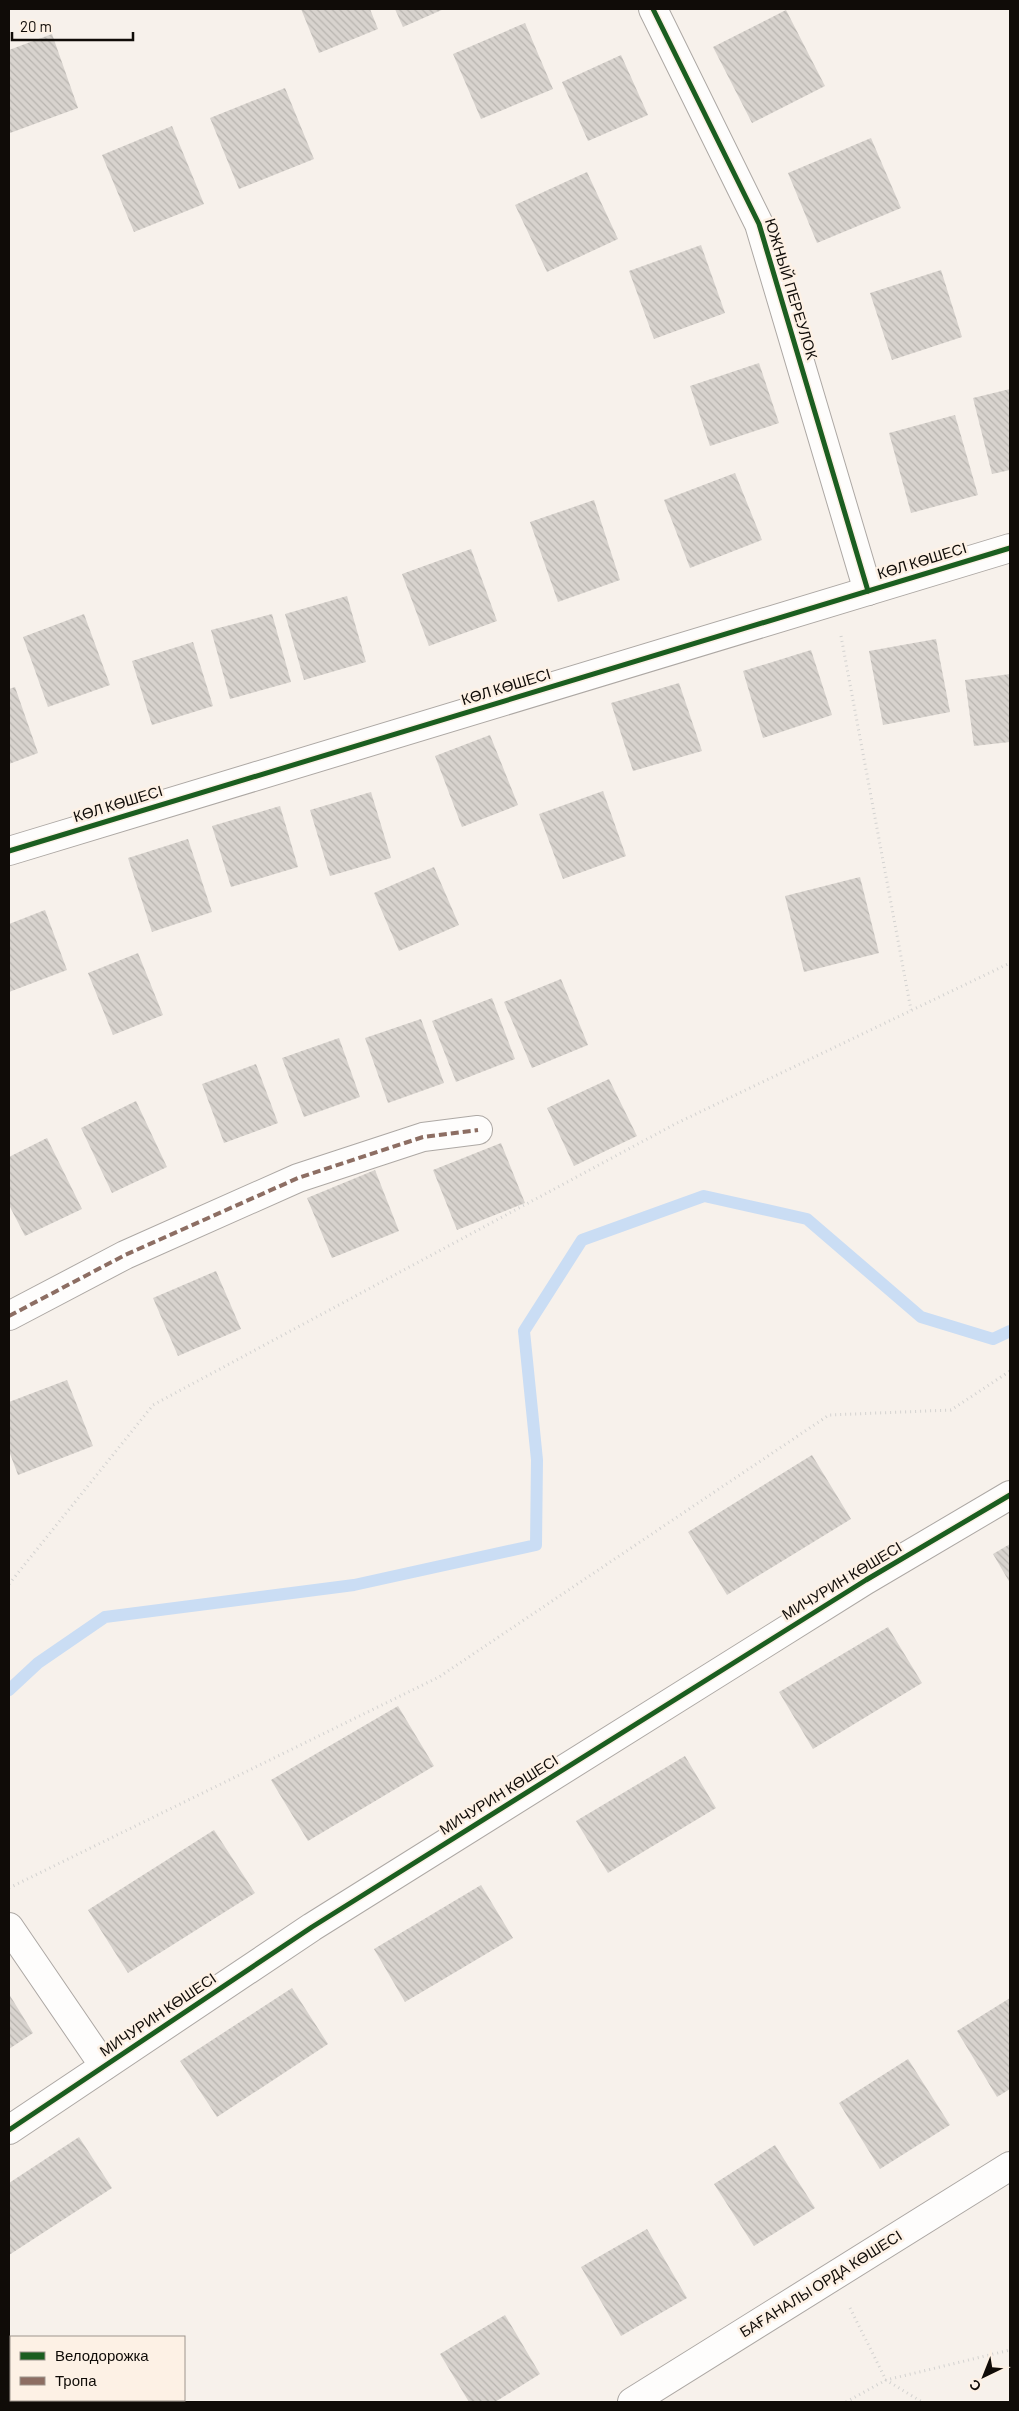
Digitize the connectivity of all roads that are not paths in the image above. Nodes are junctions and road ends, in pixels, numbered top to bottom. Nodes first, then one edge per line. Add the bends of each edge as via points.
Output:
1 (653, 9) edge
2 (1010, 548) edge
3 (868, 591) junction
4 (9, 851) edge
5 (478, 1130) dead end
6 (9, 1316) edge
7 (1010, 1495) edge
8 (9, 1927) edge
9 (104, 2066) junction
10 (9, 2130) edge
11 (1010, 2166) edge
12 (632, 2402) edge

1 - 3 street, ЮЖНЫЙ ПЕРЕУЛОК via 760,224
2 - 3 street, КӨЛ КӨШЕСІ
3 - 4 street, КӨЛ КӨШЕСІ
5 - 6 street via 423,1137 298,1178 125,1255
7 - 9 street, МИЧУРИН КӨШЕСІ via 857,1585 312,1927
8 - 9 street
9 - 10 street, МИЧУРИН КӨШЕСІ
11 - 12 street, БАҒАНАЛЫ ОРДА КӨШЕСІ

